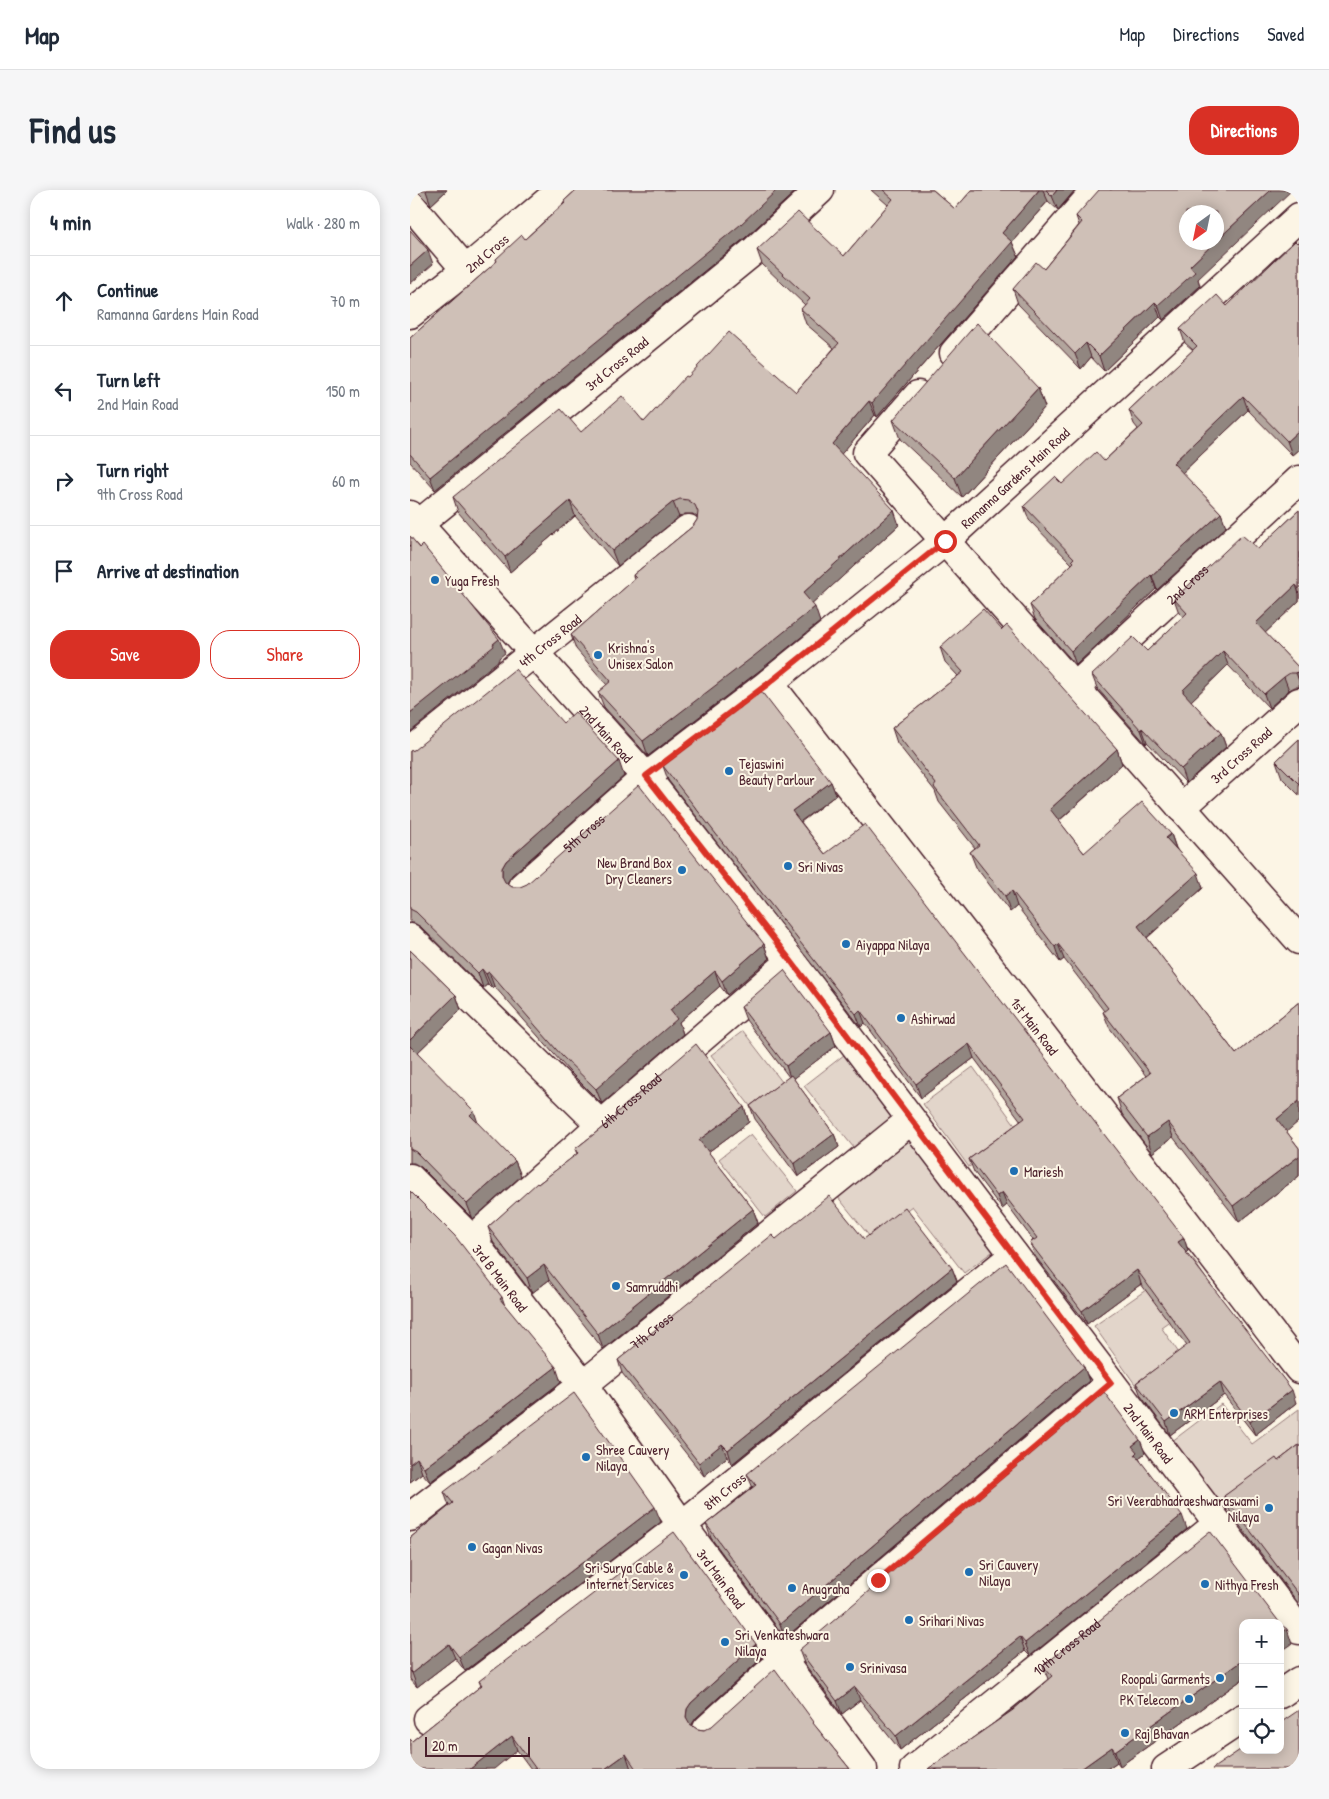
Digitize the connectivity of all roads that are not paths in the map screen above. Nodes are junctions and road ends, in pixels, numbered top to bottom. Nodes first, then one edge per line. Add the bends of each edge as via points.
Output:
1 (561, 190) edge
2 (820, 190) edge
3 (1096, 190) edge
4 (410, 204) edge
5 (1299, 217) edge
6 (466, 270) junction
7 (410, 314) edge
8 (1299, 480) edge
9 (413, 524) edge
10 (688, 529) edge
11 (945, 541) junction
12 (534, 652) junction
13 (769, 683) junction
14 (1075, 688) junction
15 (1299, 702) edge
16 (410, 752) edge
17 (646, 776) junction
18 (1181, 808) junction
19 (522, 887) edge
20 (410, 938) edge
21 (1299, 940) edge
22 (791, 961) junction
23 (911, 1120) junction
24 (601, 1125) junction
25 (410, 1178) edge
26 (472, 1240) junction
27 (1014, 1255) junction
28 (1299, 1369) edge
29 (1111, 1383) junction
30 (583, 1384) junction
31 (414, 1506) edge
32 (1218, 1524) junction
33 (682, 1525) junction
34 (1299, 1630) edge
35 (782, 1660) junction
36 (1299, 1681) edge
37 (1284, 1691) edge
38 (428, 1719) dead end
39 (1239, 1721) edge
40 (707, 1729) edge
41 (863, 1769) edge
42 (914, 1769) edge
43 (1166, 1769) edge

1 - 6 street, 2nd Cross
2 - 9 street, 3rd Cross Road via 755,250
3 - 11 street via 867,454
4 - 6 street
5 - 11 street, Ramanna Gardens Main Road
6 - 7 street, 2nd Cross
8 - 14 street, 2nd Cross
9 - 12 street, 2nd Main Road
10 - 12 street, 4th Cross Road
11 - 13 street, Ramanna Gardens Main Road
11 - 14 street
12 - 16 street, 4th Cross Road
12 - 17 street, 2nd Main Road
13 - 17 street, Ramanna Gardens Main Road
13 - 28 street, 1st Main Road
14 - 18 street
15 - 18 street, 3rd Cross Road
17 - 19 street, 5th Cross
17 - 22 street, 2nd Main Road
18 - 21 street
20 - 24 street
22 - 23 street, 2nd Main Road
22 - 24 street, 6th Cross Road
23 - 27 street, 2nd Main Road
23 - 30 street, 7th Cross
24 - 26 street, 6th Cross Road
25 - 26 street, 3rd B Main Road
26 - 30 street, 3rd B Main Road
27 - 29 street, 2nd Main Road
27 - 33 street, 8th Cross
29 - 32 street, 2nd Main Road
29 - 35 street
30 - 31 street, 7th Cross
30 - 33 street, 3rd Main Road
32 - 34 street, 2nd Main Road
32 - 42 street, 10th Cross Road
33 - 35 street, 3rd Main Road
33 - 38 street, 8th Cross
35 - 40 street
35 - 41 street, 3rd Main Road
36 - 37 street
39 - 43 street

